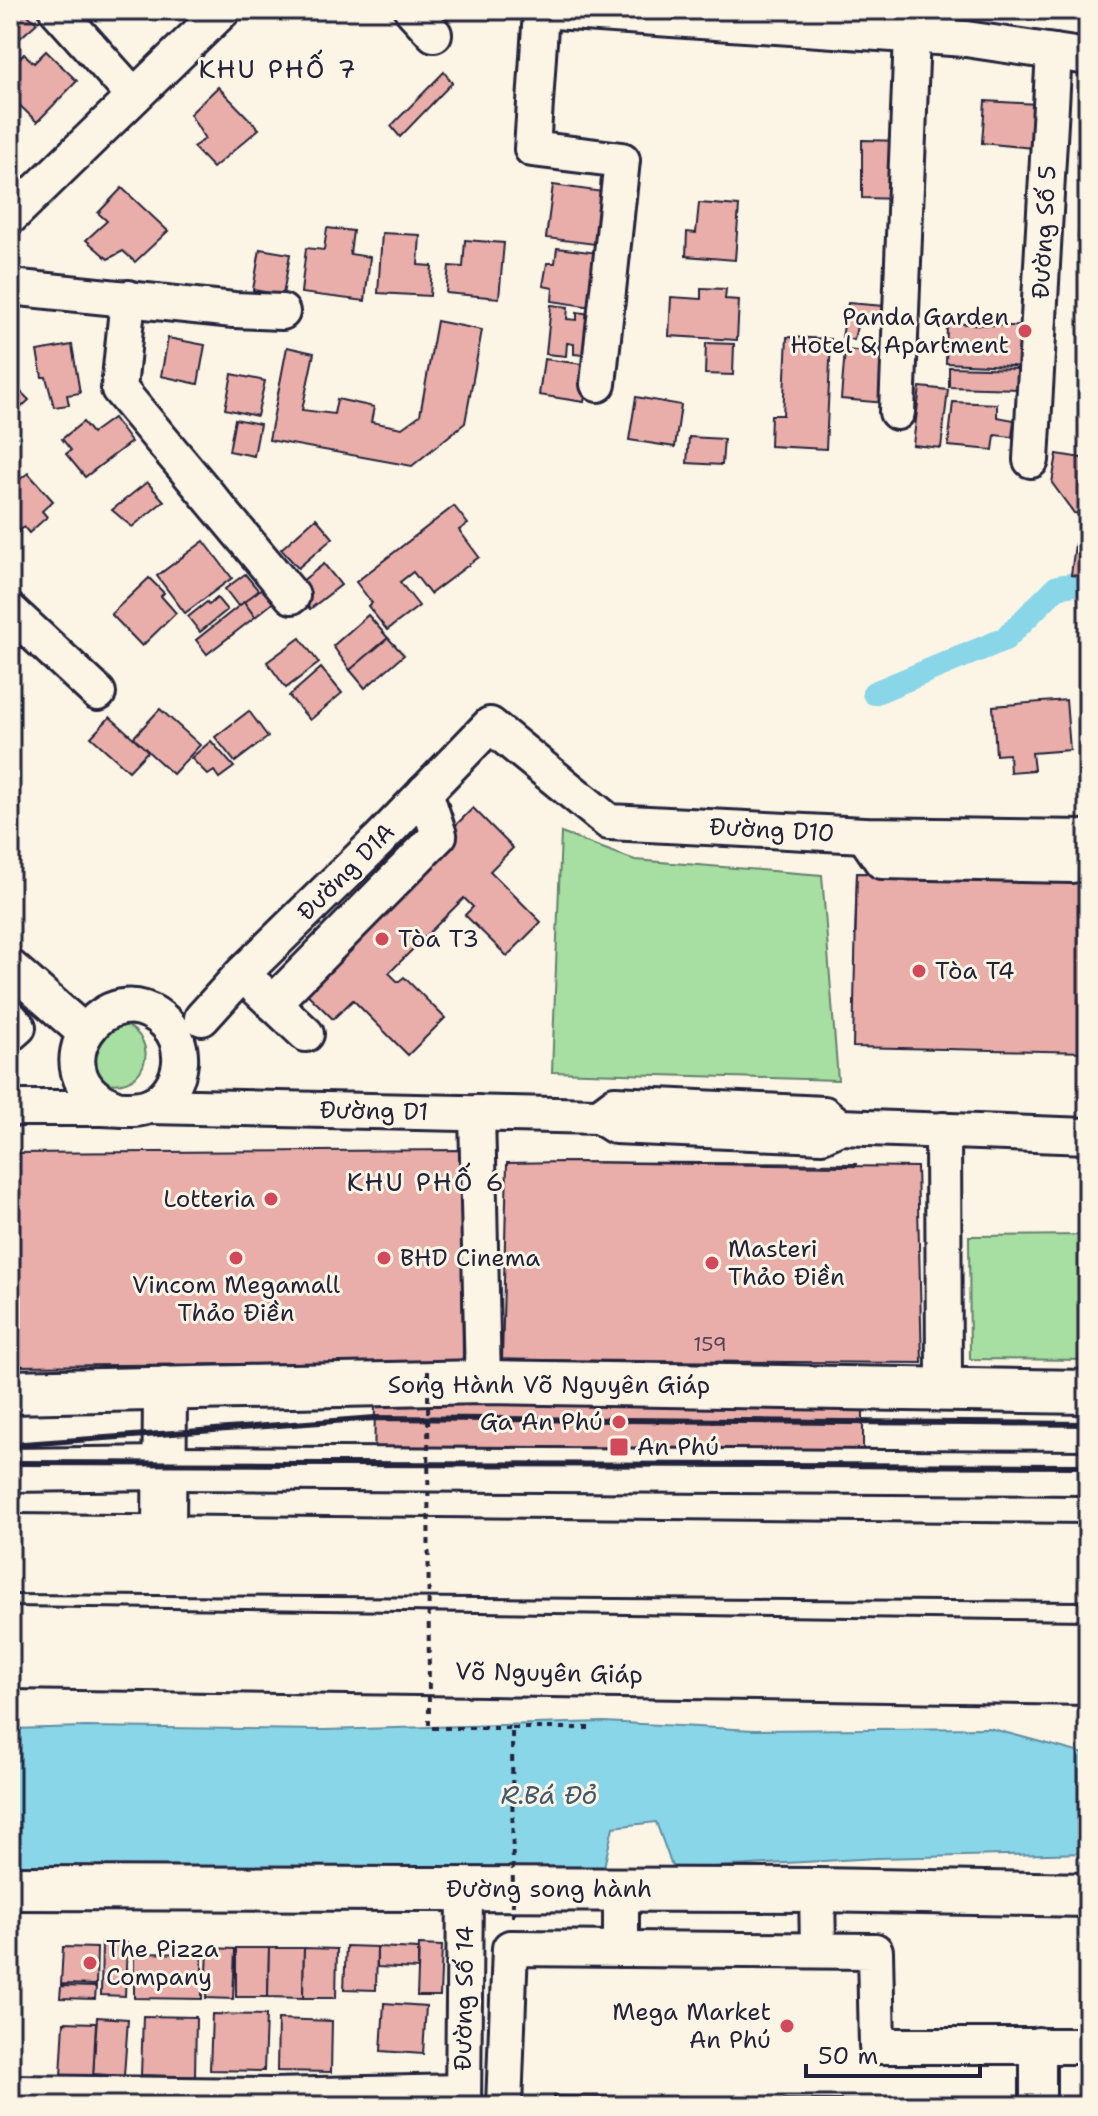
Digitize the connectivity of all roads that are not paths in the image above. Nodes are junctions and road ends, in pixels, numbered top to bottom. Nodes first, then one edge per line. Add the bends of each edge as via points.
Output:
1 (57, 10) edge
2 (223, 10) edge
3 (540, 11) edge
4 (852, 20) edge
5 (912, 35) junction
6 (1054, 52) junction
7 (1088, 57) edge
8 (134, 96) junction
9 (10, 217) edge
10 (10, 287) edge
11 (128, 298) junction
12 (282, 312) dead end
13 (598, 384) dead end
14 (897, 412) dead end
15 (1031, 460) dead end
16 (292, 596) dead end
17 (10, 611) edge
18 (98, 693) dead end
19 (490, 725) joint
20 (425, 792) junction
21 (1088, 840) edge
22 (10, 967) edge
23 (242, 974) junction
24 (273, 1003) junction
25 (10, 1018) edge
26 (161, 1018) junction
27 (202, 1018) junction
28 (84, 1032) junction
29 (10, 1034) edge
30 (306, 1034) dead end
31 (180, 1069) junction
32 (133, 1107) junction
33 (10, 1108) edge
34 (477, 1113) junction
35 (943, 1130) junction
36 (1088, 1136) edge
37 (483, 1382) junction
38 (165, 1388) junction
39 (944, 1389) junction
40 (10, 1392) edge
41 (1088, 1392) edge
42 (165, 1468) junction
43 (10, 1470) edge
44 (1088, 1473) edge
45 (10, 1537) edge
46 (164, 1539) junction
47 (1088, 1547) edge
48 (10, 1571) edge
49 (1088, 1578) edge
50 (10, 1630) edge
51 (1088, 1644) edge
52 (10, 1666) edge
53 (1088, 1682) edge
54 (10, 1888) edge
55 (465, 1889) junction
56 (621, 1890) junction
57 (817, 1890) junction
58 (1088, 1895) edge
59 (621, 1949) junction
60 (818, 1950) junction
61 (1038, 2045) junction
62 (1088, 2046) edge
63 (10, 2093) edge
64 (463, 2099) edge
65 (272, 2101) edge
66 (504, 2106) edge
67 (1038, 2106) edge

1 - 8 street
2 - 8 street
3 - 4 street
3 - 13 street via 532,149 622,160
4 - 5 street
5 - 6 street
5 - 14 street
6 - 7 street
6 - 15 street, Đường Số 5
8 - 9 street
10 - 11 street
11 - 12 street
11 - 16 street via 119,389
17 - 18 street
19 - 20 street, Đường D1A
19 - 21 street, Đường D10 via 609,822
20 - 23 street, Đường D1A
20 - 24 street via 439,835
22 - 28 street
23 - 24 street
23 - 27 street, Đường D1A
24 - 30 street
25 - 29 street via 18,1027
26 - 27 street
26 - 28 street via 134,1007 119,1008 106,1012
26 - 31 street via 178,1041
27 - 31 street, Đường D1A
28 - 32 street via 77,1062 89,1092 101,1102
31 - 32 street via 163,1097
32 - 33 street, Đường D1
32 - 34 street, Đường D1
34 - 35 street, Đường D1 via 599,1116 615,1104 824,1114 840,1127
34 - 37 street
35 - 36 street, Đường D1
35 - 39 street
37 - 38 main road, Song Hành Võ Nguyên Giáp
37 - 39 main road, Song Hành Võ Nguyên Giáp
38 - 40 main road, Song Hành Võ Nguyên Giáp
38 - 42 main road
39 - 41 main road, Song Hành Võ Nguyên Giáp
42 - 43 main road
42 - 44 main road
42 - 46 main road
45 - 46 highway
46 - 47 highway
48 - 49 highway
50 - 51 highway, Võ Nguyên Giáp
52 - 53 highway, Võ Nguyên Giáp
54 - 55 main road, Đường song hành
55 - 56 main road, Đường song hành
55 - 64 street, Đường Số 14
56 - 57 main road, Đường song hành
56 - 59 street
57 - 58 main road, Đường song hành
57 - 60 street
59 - 60 street
59 - 66 street via 510,1948
60 - 61 street via 875,1951 877,2046
61 - 62 street
61 - 67 street
63 - 65 street
64 - 65 street

